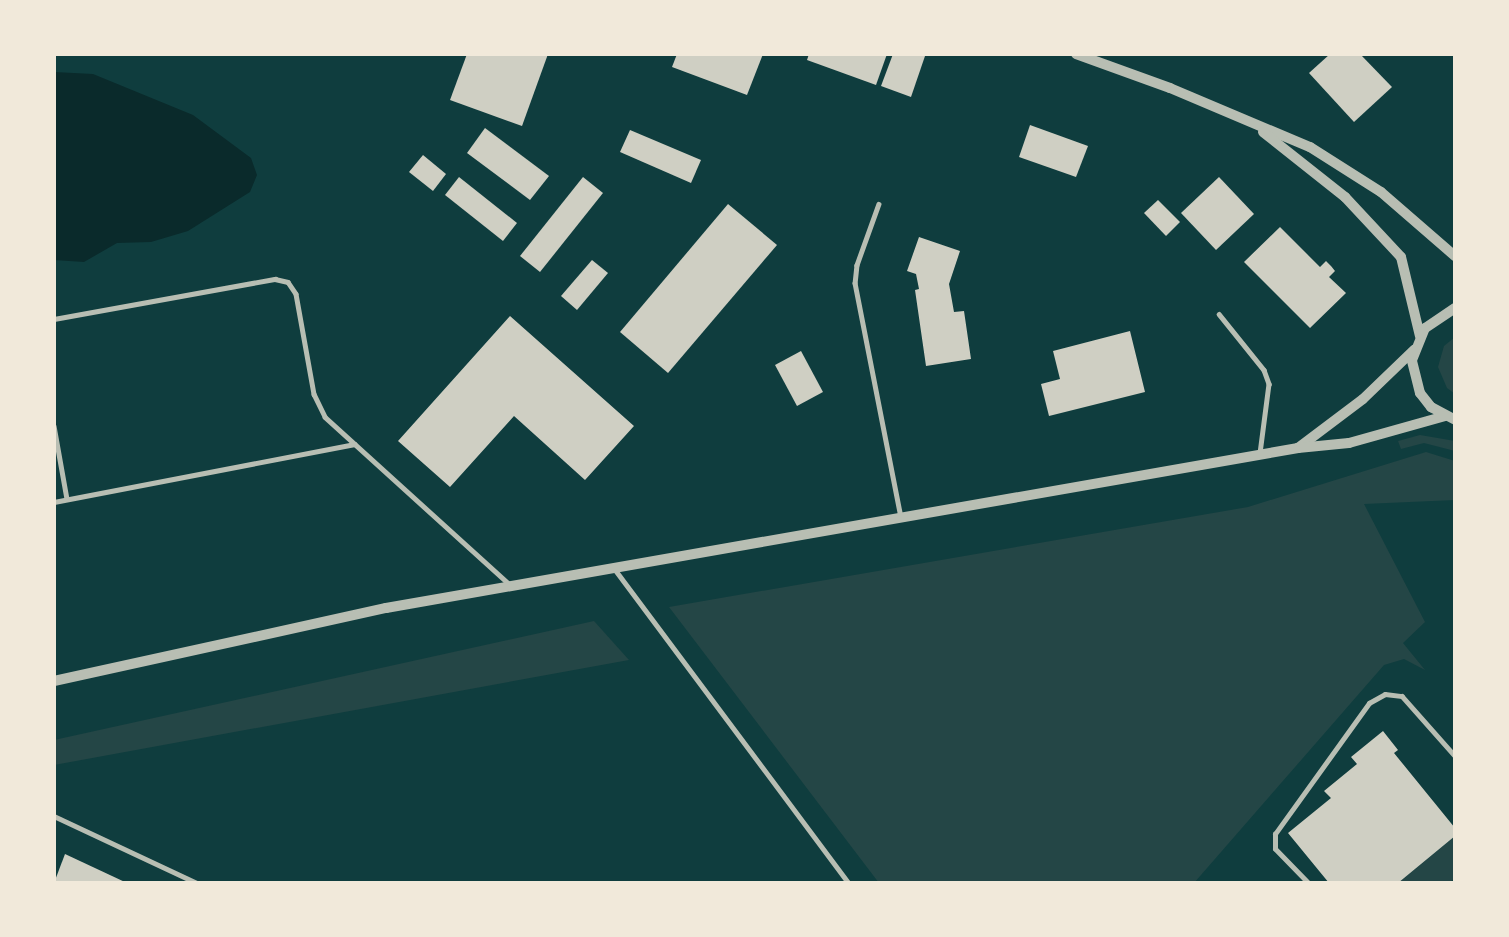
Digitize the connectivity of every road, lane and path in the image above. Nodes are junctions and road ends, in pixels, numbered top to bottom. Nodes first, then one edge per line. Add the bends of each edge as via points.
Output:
1 (1076, 54) edge
2 (1259, 127) junction
3 (879, 204) dead end
4 (1455, 256) edge
5 (1455, 308) edge
6 (1219, 314) dead end
7 (54, 319) edge
8 (1420, 336) junction
9 (1414, 350) junction
10 (1450, 418) edge
11 (54, 426) edge
12 (354, 444) junction
13 (1298, 448) junction
14 (1260, 455) junction
15 (67, 499) junction
16 (54, 502) edge
17 (901, 517) junction
18 (613, 567) junction
19 (510, 585) junction
20 (54, 681) edge
21 (1455, 756) edge
22 (54, 816) edge
23 (197, 883) edge
24 (849, 883) edge
25 (1308, 883) edge

1 - 2 street via 1170,88
2 - 4 street via 1310,147 1342,165 1407,213
2 - 8 street via 1299,164 1345,197 1401,257
3 - 17 lane via 857,265 855,283
5 - 8 street via 1439,315
6 - 14 lane via 1264,370 1269,384
7 - 12 lane via 282,280 297,294 316,402 325,417
8 - 9 street
9 - 10 street via 1414,377 1420,393
9 - 13 street via 1372,392
10 - 13 street via 1367,440
11 - 15 lane
12 - 15 lane
12 - 19 lane
13 - 14 street
14 - 17 street
15 - 16 lane
17 - 18 street
18 - 19 street
18 - 24 lane
19 - 20 street via 270,630
21 - 25 lane via 1402,696 1385,694 1369,703 1275,834 1275,849
22 - 23 lane

